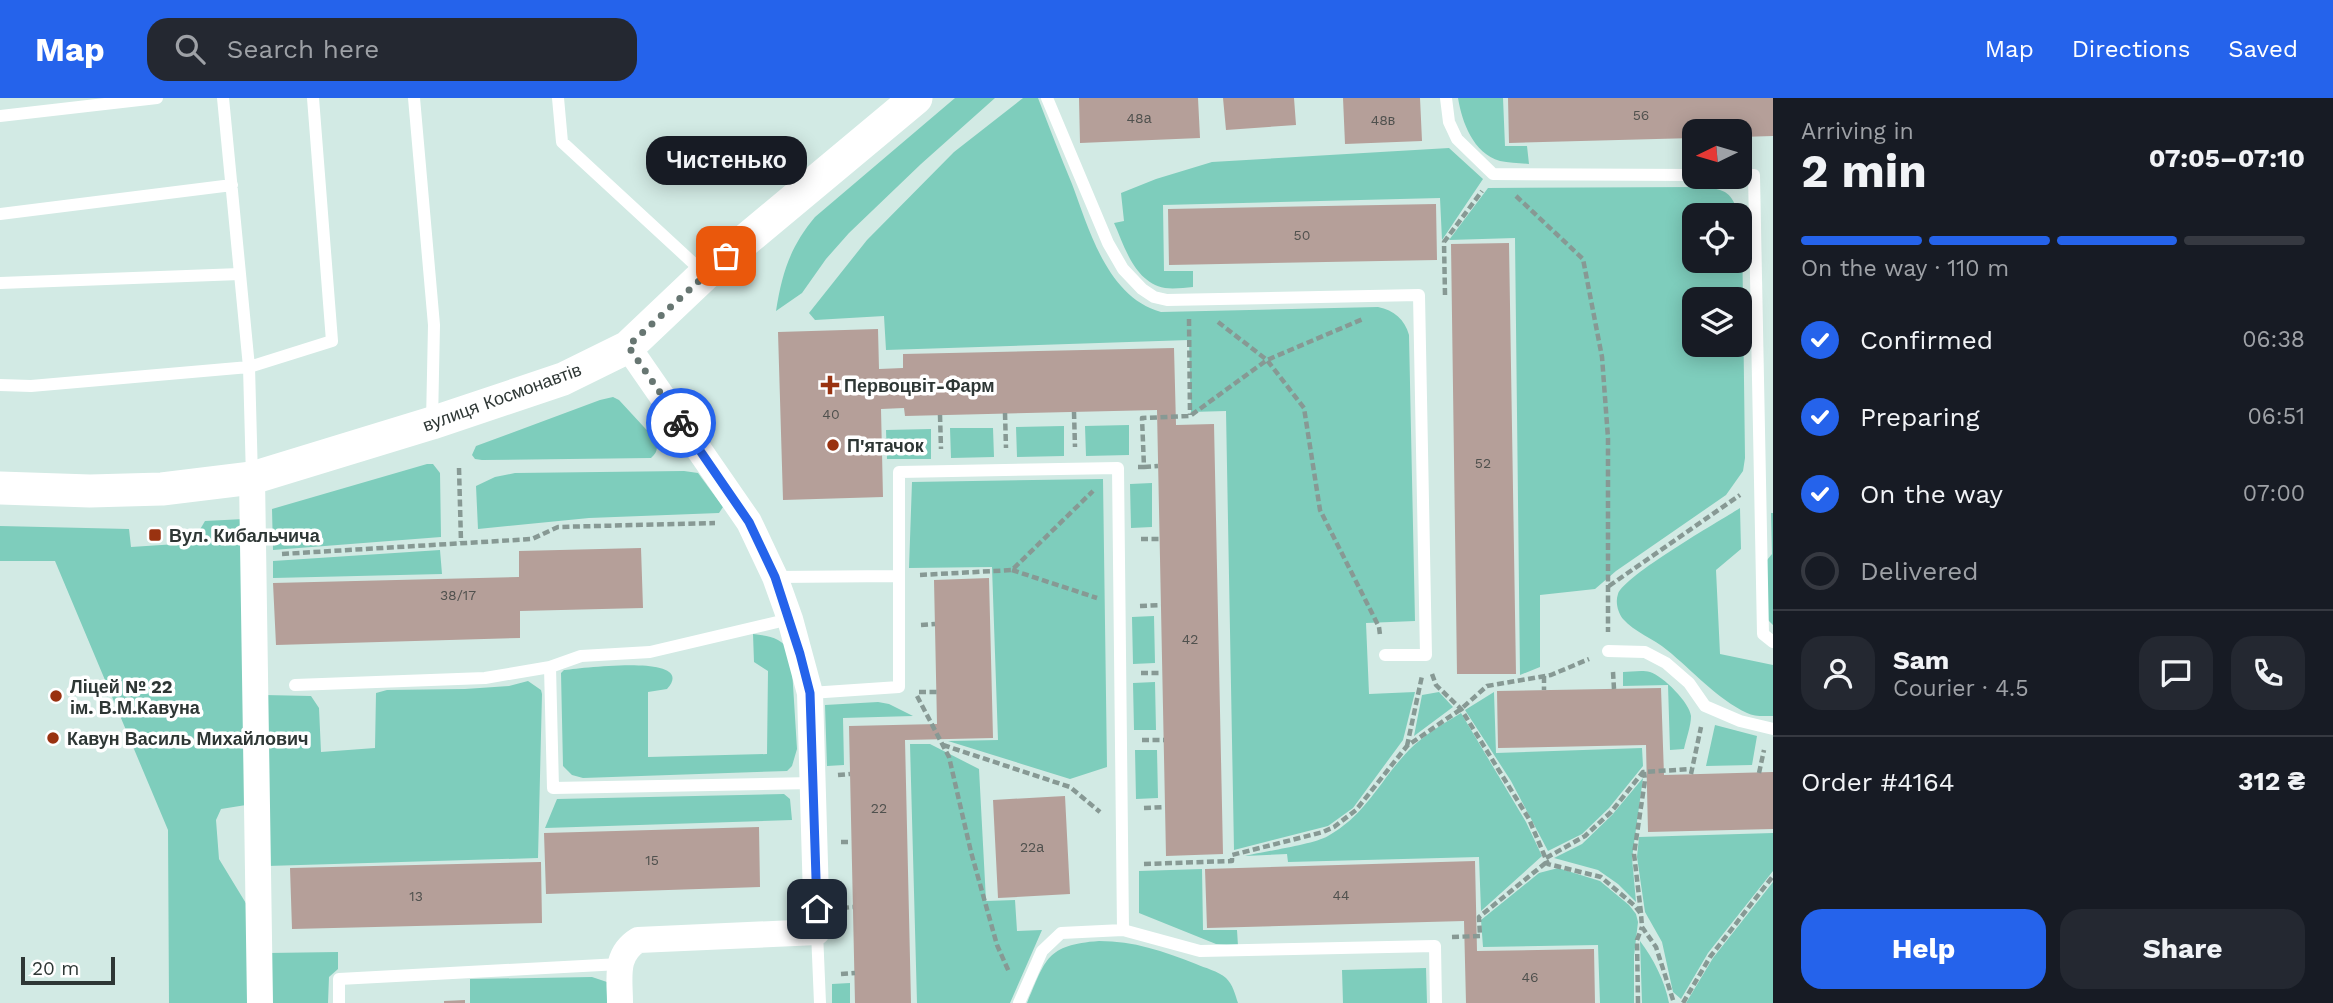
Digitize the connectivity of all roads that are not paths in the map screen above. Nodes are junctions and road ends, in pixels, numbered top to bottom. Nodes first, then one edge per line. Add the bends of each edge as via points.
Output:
1 (157, 98) edge
2 (223, 98) edge
3 (313, 98) edge
4 (414, 98) edge
5 (558, 98) edge
6 (916, 98) edge
7 (1047, 98) edge
8 (1447, 98) edge
9 (0, 116) edge
10 (1682, 175) edge
11 (1752, 175) edge
12 (232, 186) junction
13 (0, 214) edge
14 (240, 274) junction
15 (705, 274) junction
16 (0, 283) edge
17 (628, 346) junction
18 (249, 367) junction
19 (0, 385) edge
20 (432, 423) junction
21 (252, 478) junction
22 (0, 488) edge
23 (898, 576) junction
24 (775, 577) junction
25 (790, 619) junction
26 (1773, 642) edge
27 (1608, 651) road end
28 (1385, 655) road end
29 (550, 667) junction
30 (295, 685) dead end
31 (810, 693) junction
32 (1773, 729) edge
33 (814, 783) junction
34 (1124, 930) junction
35 (817, 932) junction
36 (620, 964) junction
37 (1020, 1000) edge
38 (260, 1003) edge
39 (339, 1003) edge
40 (620, 1003) edge
41 (820, 1003) edge
42 (1436, 1003) edge

1 - 9 lane
2 - 12 lane
3 - 18 lane via 332,341
4 - 20 lane via 434,325
5 - 15 lane via 562,142
6 - 15 street, вулиця Космонавтів
7 - 28 lane via 1108,243 1132,281 1154,297 1419,295 1426,655
8 - 10 lane via 1449,122 1457,139 1493,174
11 - 26 lane via 1763,635
12 - 13 lane
12 - 14 lane
14 - 16 lane
14 - 18 lane
15 - 17 street, вулиця Космонавтів
17 - 20 street, вулиця Космонавтів via 563,379
17 - 24 street via 749,522
18 - 19 lane
18 - 21 lane
20 - 21 street, вулиця Космонавтів
21 - 22 street, вулиця Космонавтів via 162,489
21 - 38 street
23 - 24 lane
23 - 31 lane via 899,687
23 - 34 lane via 899,472 1118,468
24 - 25 street
25 - 29 lane via 650,652 581,656
25 - 31 street
27 - 32 lane via 1645,652 1667,663 1705,706
29 - 30 lane via 485,678
29 - 33 lane via 553,788
31 - 33 street
33 - 35 street
34 - 37 lane via 1061,933 1042,951
34 - 42 lane via 1200,951 1435,946
35 - 36 street via 638,940 627,947
35 - 41 lane
36 - 39 lane via 339,979
36 - 40 street

